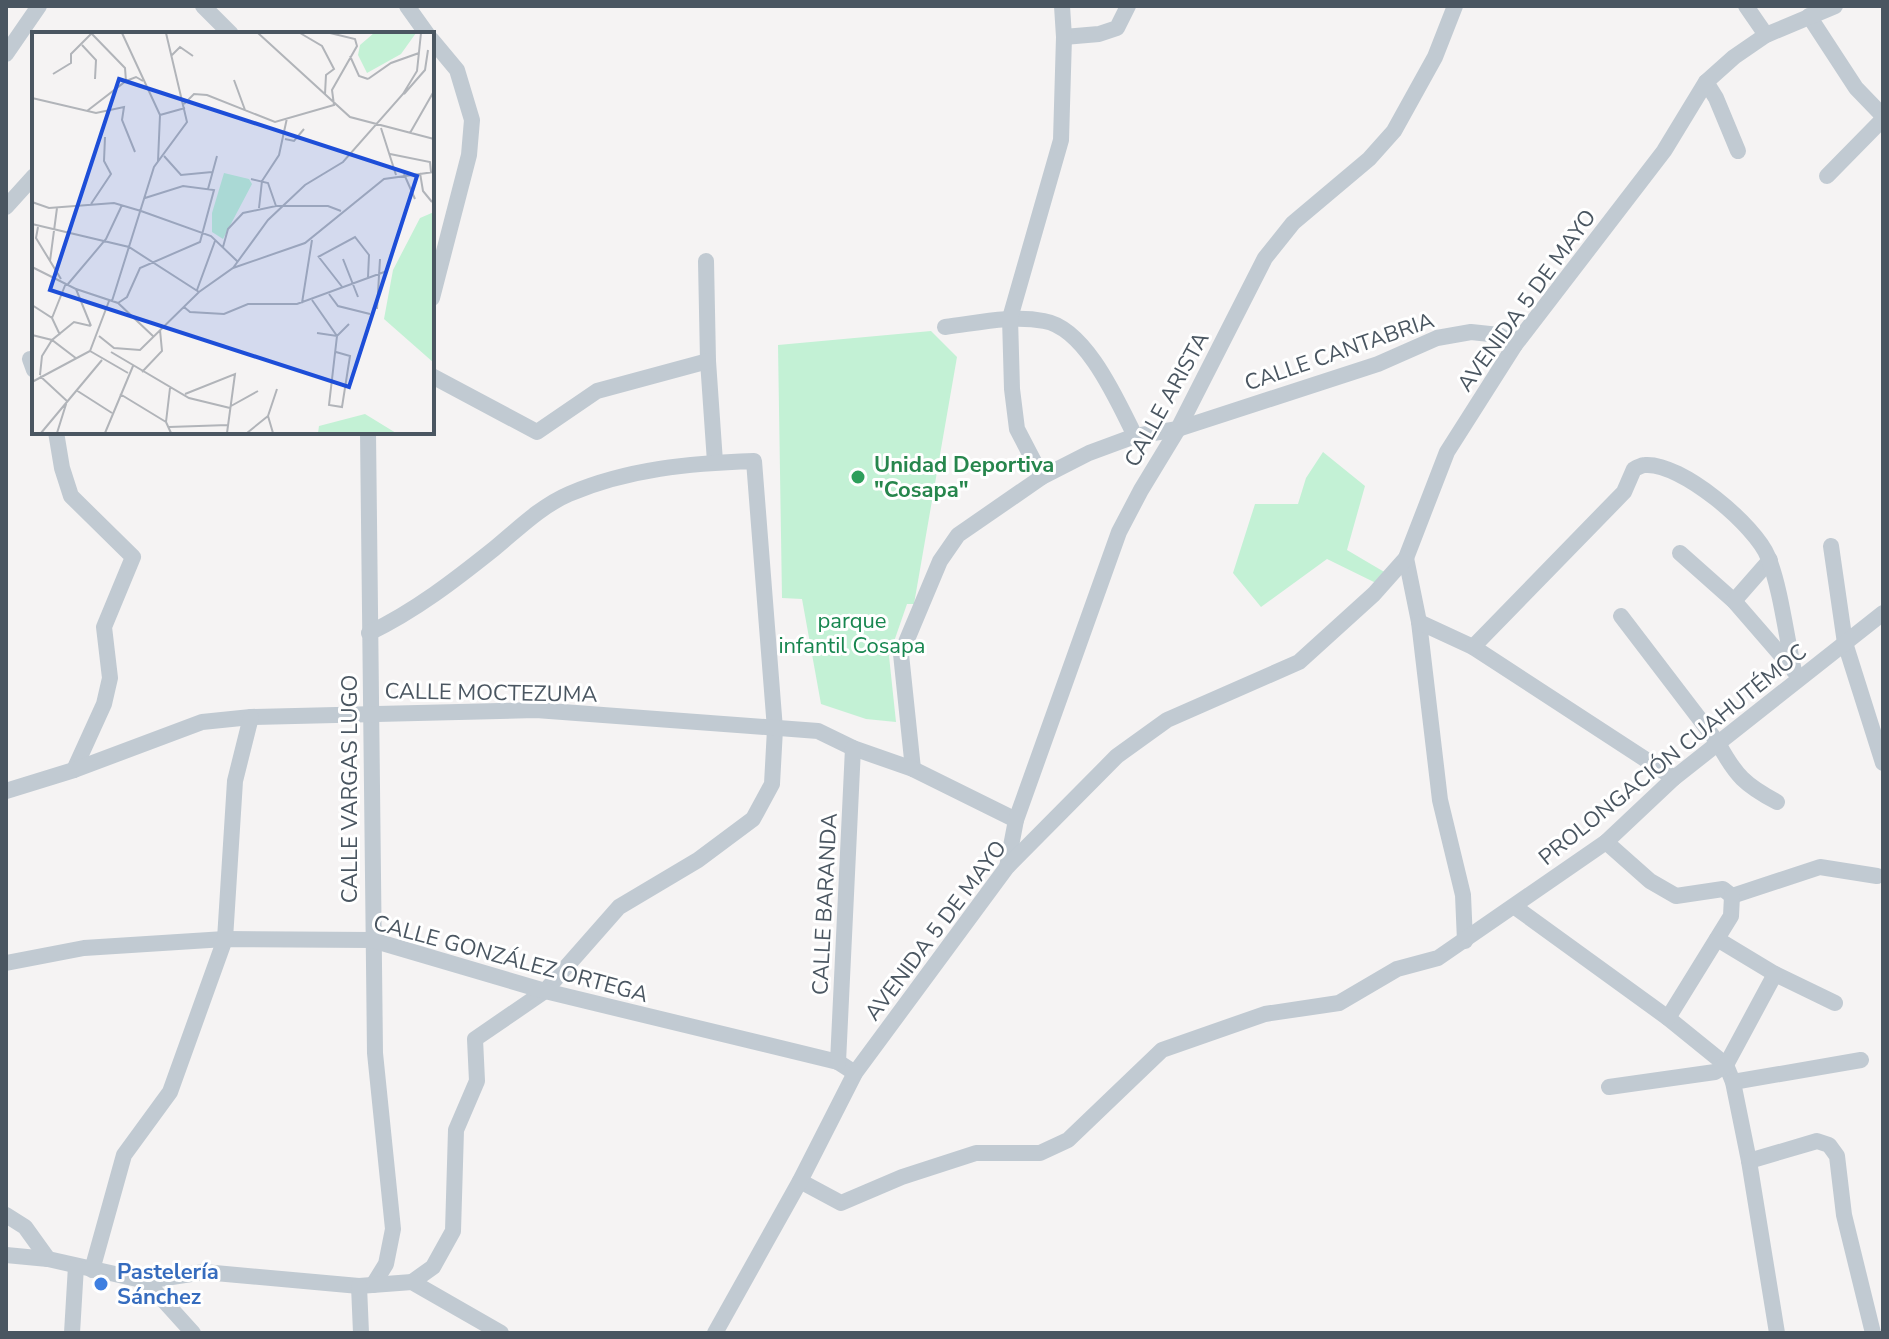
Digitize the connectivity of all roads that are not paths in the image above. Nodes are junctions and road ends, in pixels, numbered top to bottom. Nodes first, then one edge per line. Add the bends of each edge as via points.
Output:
1 (39, 6) edge
2 (203, 6) edge
3 (407, 6) edge
4 (422, 6) edge
5 (1062, 6) edge
6 (1128, 6) edge
7 (1455, 6) edge
8 (1746, 6) edge
9 (1835, 6) edge
10 (1809, 16) junction
11 (229, 32) edge
12 (425, 32) edge
13 (428, 32) edge
14 (1766, 35) junction
15 (1064, 37) junction
16 (434, 44) edge
17 (6, 54) edge
18 (1706, 82) junction
19 (1883, 118) edge
20 (1738, 151) dead end
21 (1827, 176) dead end
22 (32, 178) edge
23 (6, 207) edge
24 (706, 261) dead end
25 (434, 290) edge
26 (1010, 318) junction
27 (945, 327) dead end
28 (1515, 345) junction
29 (708, 361) junction
30 (434, 377) edge
31 (1178, 429) junction
32 (56, 434) edge
33 (368, 434) edge
34 (1135, 436) junction
35 (715, 462) junction
36 (1042, 477) junction
37 (1831, 546) dead end
38 (1680, 553) dead end
39 (1406, 558) junction
40 (1770, 560) junction
41 (1734, 601) junction
42 (1883, 613) edge
43 (1621, 616) dead end
44 (1419, 622) junction
45 (369, 633) junction
46 (1845, 643) junction
47 (1473, 647) junction
48 (1797, 674) junction
49 (372, 713) junction
50 (251, 717) junction
51 (775, 729) junction
52 (1718, 743) junction
53 (853, 748) junction
54 (1883, 763) edge
55 (913, 769) junction
56 (74, 770) junction
57 (1674, 778) junction
58 (6, 791) edge
59 (1777, 802) dead end
60 (1016, 820) junction
61 (1606, 842) junction
62 (1007, 867) junction
63 (1877, 876) dead end
64 (1732, 896) junction
65 (1515, 907) junction
66 (225, 939) junction
67 (1717, 939) junction
68 (372, 940) junction
69 (1465, 941) junction
70 (6, 963) edge
71 (1775, 974) junction
72 (545, 991) junction
73 (1835, 1003) dead end
74 (1668, 1018) junction
75 (1861, 1060) dead end
76 (838, 1062) junction
77 (1726, 1065) junction
78 (855, 1073) junction
79 (1733, 1082) junction
80 (1609, 1087) dead end
81 (1749, 1161) junction
82 (800, 1181) junction
83 (6, 1215) edge
84 (6, 1255) edge
85 (48, 1259) junction
86 (84, 1268) junction
87 (146, 1281) junction
88 (412, 1282) junction
89 (366, 1286) junction
90 (72, 1333) edge
91 (193, 1333) edge
92 (361, 1333) edge
93 (501, 1333) edge
94 (715, 1333) edge
95 (1777, 1333) edge
96 (1873, 1333) edge

1 - 17 street
2 - 11 street
3 - 12 street
4 - 13 street
5 - 15 street
6 - 15 street via 1117,28
7 - 31 street, CALLE ARISTA via 1435,57 1394,131 1293,223 1265,258
8 - 14 street
9 - 10 street, AVENIDA 5 DE MAYO
10 - 14 street, AVENIDA 5 DE MAYO
10 - 19 street via 1856,88
14 - 18 street, AVENIDA 5 DE MAYO
15 - 26 street via 1061,140
16 - 25 street via 457,70 472,120 469,155
18 - 20 street
18 - 28 street, AVENIDA 5 DE MAYO via 1664,151
19 - 21 street
22 - 23 street
24 - 29 street
26 - 27 street
26 - 34 street via 1048,321 1075,339 1102,371
26 - 36 street via 1017,429
28 - 31 street, CALLE CANTABRIA via 1499,335 1471,332 1437,338 1378,364
28 - 39 street, AVENIDA 5 DE MAYO via 1447,452
29 - 30 street via 597,391 537,432
29 - 35 street
31 - 34 street, CALLE CANTABRIA
31 - 60 street, CALLE ARISTA via 1119,532
32 - 56 street via 71,496 133,557 104,627 110,678 104,704
33 - 45 street, CALLE VARGAS LUGO
34 - 36 street, CALLE CANTABRIA
35 - 45 street via 644,471 568,495 440,592
35 - 51 street via 754,461
36 - 55 street, CALLE CANTABRIA via 958,535 940,561 901,654
37 - 46 street
38 - 41 street
39 - 44 street
39 - 62 street, AVENIDA 5 DE MAYO via 1299,662 1167,720 1117,756
40 - 41 street
40 - 47 street via 1761,542 1705,488 1645,465 1634,469 1624,492
40 - 48 street
41 - 48 street
42 - 46 street, PROLONGACIÓN CUAHUTÉMOC
43 - 52 street
44 - 47 street
44 - 69 street via 1440,800 1463,895
45 - 49 street, CALLE VARGAS LUGO
46 - 48 street, PROLONGACIÓN CUAHUTÉMOC
46 - 54 street
47 - 57 street
48 - 52 street, PROLONGACIÓN CUAHUTÉMOC
49 - 50 street, CALLE MOCTEZUMA
49 - 51 street, CALLE MOCTEZUMA via 536,710
49 - 68 street, CALLE VARGAS LUGO
50 - 56 street, CALLE MOCTEZUMA via 202,722
50 - 66 street via 235,781
51 - 53 street, CALLE MOCTEZUMA via 818,731
51 - 72 street via 772,784 753,819 698,860 619,907
52 - 57 street, PROLONGACIÓN CUAHUTÉMOC
52 - 59 street via 1749,787
53 - 55 street, CALLE MOCTEZUMA
53 - 76 street, CALLE BARANDA
55 - 60 street, CALLE MOCTEZUMA
56 - 58 street, CALLE MOCTEZUMA
57 - 61 street, PROLONGACIÓN CUAHUTÉMOC
60 - 62 street, CALLE ARISTA
61 - 64 street via 1650,881 1676,896 1723,889
61 - 65 street, PROLONGACIÓN CUAHUTÉMOC
62 - 78 street, AVENIDA 5 DE MAYO
63 - 64 street via 1820,867
64 - 67 street via 1731,916
65 - 69 street, PROLONGACIÓN CUAHUTÉMOC
65 - 74 street
66 - 68 street, CALLE GONZÁLEZ ORTEGA
66 - 70 street, CALLE GONZÁLEZ ORTEGA via 84,948
66 - 86 street via 170,1092 124,1155
67 - 71 street
67 - 74 street
68 - 72 street, CALLE GONZÁLEZ ORTEGA
68 - 89 street, CALLE VARGAS LUGO via 375,1053 393,1229 386,1264
69 - 82 street, PROLONGACIÓN CUAHUTÉMOC via 1438,958 1397,969 1339,1003 1265,1014 1162,1050 1068,1140 1040,1153 976,1153 841,1203
71 - 73 street
71 - 77 street
72 - 76 street, CALLE GONZÁLEZ ORTEGA
72 - 88 street via 475,1039 477,1081 456,1130 453,1231 433,1267
74 - 77 street
75 - 79 street
76 - 78 street, CALLE GONZÁLEZ ORTEGA
77 - 79 street
77 - 80 street via 1715,1072
78 - 82 street, AVENIDA 5 DE MAYO
79 - 81 street
81 - 95 street
81 - 96 street via 1817,1141 1837,1156 1844,1215
82 - 94 street, AVENIDA 5 DE MAYO
83 - 85 street via 25,1227
84 - 85 street
85 - 86 street
86 - 87 street
86 - 90 street
87 - 89 street via 204,1272
87 - 91 street
88 - 89 street
88 - 93 street
89 - 92 street

